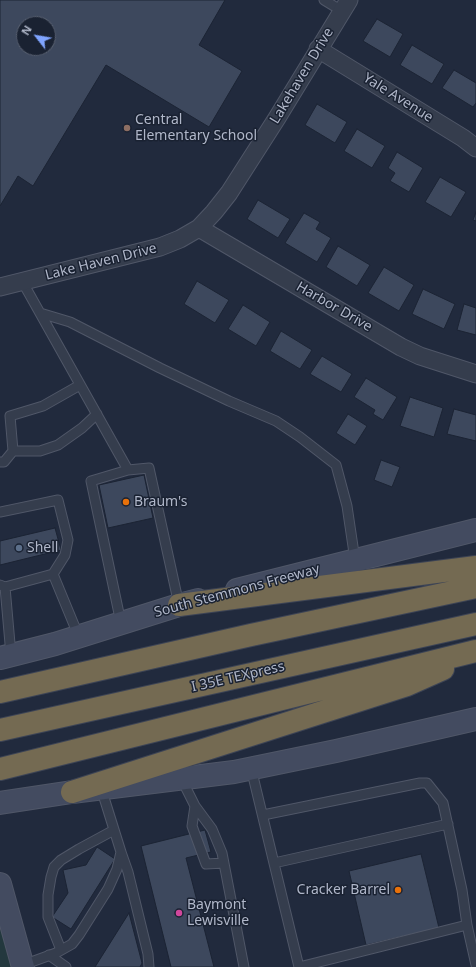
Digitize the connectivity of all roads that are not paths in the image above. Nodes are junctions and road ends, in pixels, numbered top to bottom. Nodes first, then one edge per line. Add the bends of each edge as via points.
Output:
1 (324, 0) edge
2 (345, 5) edge
3 (318, 49) junction
4 (476, 148) edge
5 (199, 228) junction
6 (22, 282) junction
7 (0, 287) edge
8 (40, 313) junction
9 (476, 374) edge
10 (80, 385) junction
11 (97, 414) junction
12 (13, 451) junction
13 (0, 462) edge
14 (128, 470) junction
15 (0, 512) edge
16 (476, 530) edge
17 (355, 560) junction
18 (476, 567) edge
19 (53, 574) junction
20 (2, 586) edge
21 (476, 587) edge
22 (179, 605) junction
23 (121, 623) junction
24 (476, 624) edge
25 (79, 637) junction
26 (476, 652) edge
27 (6, 657) edge
28 (0, 692) edge
29 (476, 719) edge
30 (0, 730) edge
31 (251, 768) junction
32 (0, 769) edge
33 (181, 778) junction
34 (101, 788) junction
35 (72, 792) junction
36 (0, 803) edge
37 (195, 806) junction
38 (263, 816) junction
39 (448, 824) junction
40 (114, 830) junction
41 (121, 852) junction
42 (224, 863) junction
43 (274, 863) junction
44 (0, 884) edge
45 (467, 925) junction
46 (61, 950) junction
47 (49, 955) junction
48 (476, 965) edge
49 (23, 966) edge
50 (66, 967) edge
51 (149, 967) edge
52 (244, 967) edge
53 (299, 967) edge

1 - 2 lane
2 - 3 street, Lakehaven Drive
3 - 4 street, Yale Avenue
3 - 5 street, Lakehaven Drive via 229,193
5 - 6 street, Lake Haven Drive via 160,247
5 - 9 street, Harbor Drive via 401,347 420,356
6 - 7 street, Lake Haven Drive
6 - 8 lane
8 - 10 lane
8 - 17 lane via 70,322 229,401 276,421 336,465 347,506
10 - 11 lane
10 - 12 lane via 43,406 10,416
11 - 12 lane via 58,445 40,451
11 - 14 lane
12 - 13 lane via 4,462
14 - 22 lane via 148,468
14 - 23 lane via 91,481
15 - 19 lane via 58,500 68,540 65,555
16 - 17 main road, South Stemmons Freeway
17 - 22 main road, South Stemmons Freeway
18 - 22 highway
19 - 20 lane
19 - 25 lane
20 - 27 lane
21 - 28 highway
22 - 23 main road, South Stemmons Freeway
23 - 25 main road, South Stemmons Freeway
24 - 30 highway, I 35E TEXpress
25 - 27 main road, South Stemmons Freeway
26 - 32 highway
26 - 35 highway via 407,685
29 - 31 main road
31 - 33 main road
31 - 38 lane
33 - 34 main road
33 - 37 lane
34 - 35 main road
34 - 40 lane
35 - 36 main road
37 - 42 lane via 212,829
37 - 42 lane via 192,826 206,864
38 - 39 lane via 420,782 427,783 444,803
38 - 43 lane
39 - 43 lane
39 - 45 lane
40 - 41 lane
40 - 46 lane via 61,860 54,867 48,895 48,917
41 - 46 lane via 108,890 72,944
41 - 51 lane via 148,954
42 - 52 lane
43 - 53 lane
44 - 49 main road
45 - 48 lane
45 - 53 lane
46 - 47 lane
47 - 49 lane
47 - 50 lane

